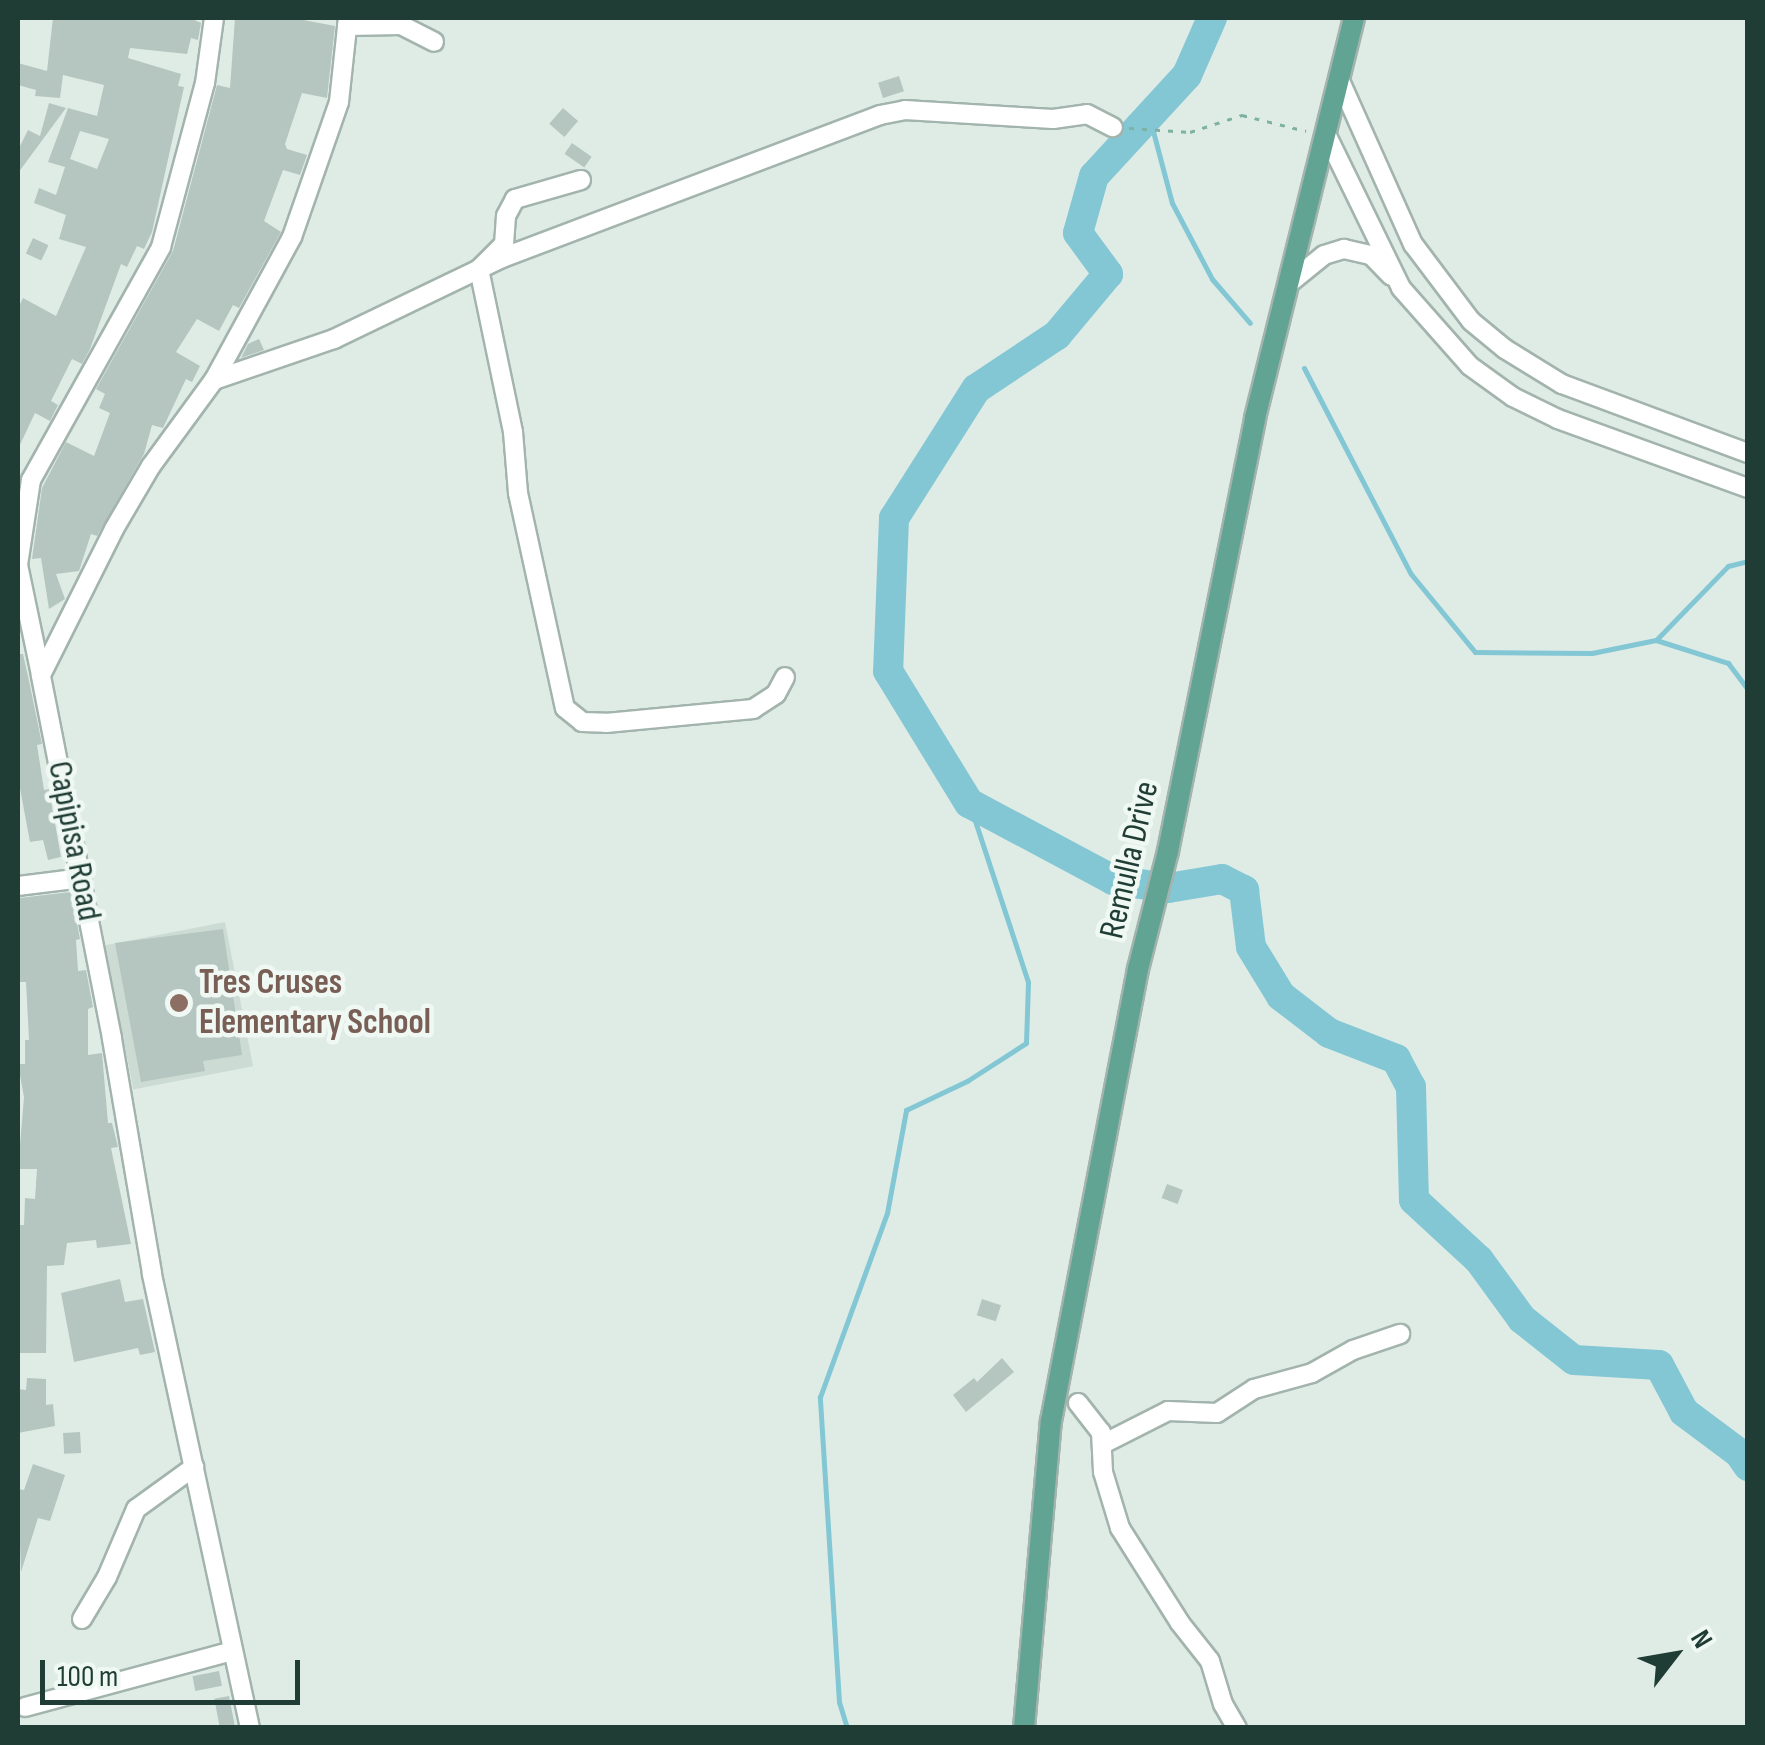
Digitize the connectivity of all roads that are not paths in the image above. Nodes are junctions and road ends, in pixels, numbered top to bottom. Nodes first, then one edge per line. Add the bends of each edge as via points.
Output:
1 (214, 18) edge
2 (1354, 18) edge
3 (347, 22) edge
4 (434, 42) dead end
5 (1340, 81) junction
6 (1113, 127) road end
7 (1328, 136) junction
8 (581, 180) dead end
9 (479, 269) junction
10 (1292, 282) junction
11 (1401, 288) junction
12 (214, 380) junction
13 (1748, 453) edge
14 (1748, 488) edge
15 (41, 675) junction
16 (786, 677) dead end
17 (82, 878) junction
18 (18, 886) edge
19 (1400, 1334) dead end
20 (1078, 1403) dead end
21 (1103, 1444) junction
22 (194, 1467) junction
23 (82, 1619) dead end
24 (233, 1651) junction
25 (25, 1706) dead end
26 (250, 1728) edge
27 (1024, 1728) edge
28 (1237, 1728) edge

1 - 15 street, Capipisa Road via 205,83 162,247 31,480 18,566
2 - 5 main road, Remulla Drive
3 - 4 street via 401,25
3 - 12 street via 339,102 316,177 262,296
5 - 7 main road, Remulla Drive
5 - 13 street via 1414,244 1471,320 1562,384
6 - 9 street via 1087,114 880,114
7 - 10 main road, Remulla Drive
7 - 11 street
8 - 9 street via 515,198 504,244
9 - 12 street via 334,339
9 - 16 street via 513,432 518,493 570,716 606,724 753,709 776,694
10 - 11 street via 1324,254 1350,248 1371,255
10 - 27 main road, Remulla Drive via 1255,418 1050,1421
11 - 14 street via 1455,352 1513,396
12 - 15 street via 114,529
15 - 17 street, Capipisa Road
17 - 18 street
17 - 22 street, Capipisa Road via 152,1273
19 - 21 street via 1254,1390 1217,1413 1178,1408
20 - 21 street via 1097,1422
21 - 28 street via 1102,1472 1120,1528 1210,1661
22 - 23 street via 136,1509 108,1578
22 - 24 street, Capipisa Road
24 - 25 street
24 - 26 street, Capipisa Road

